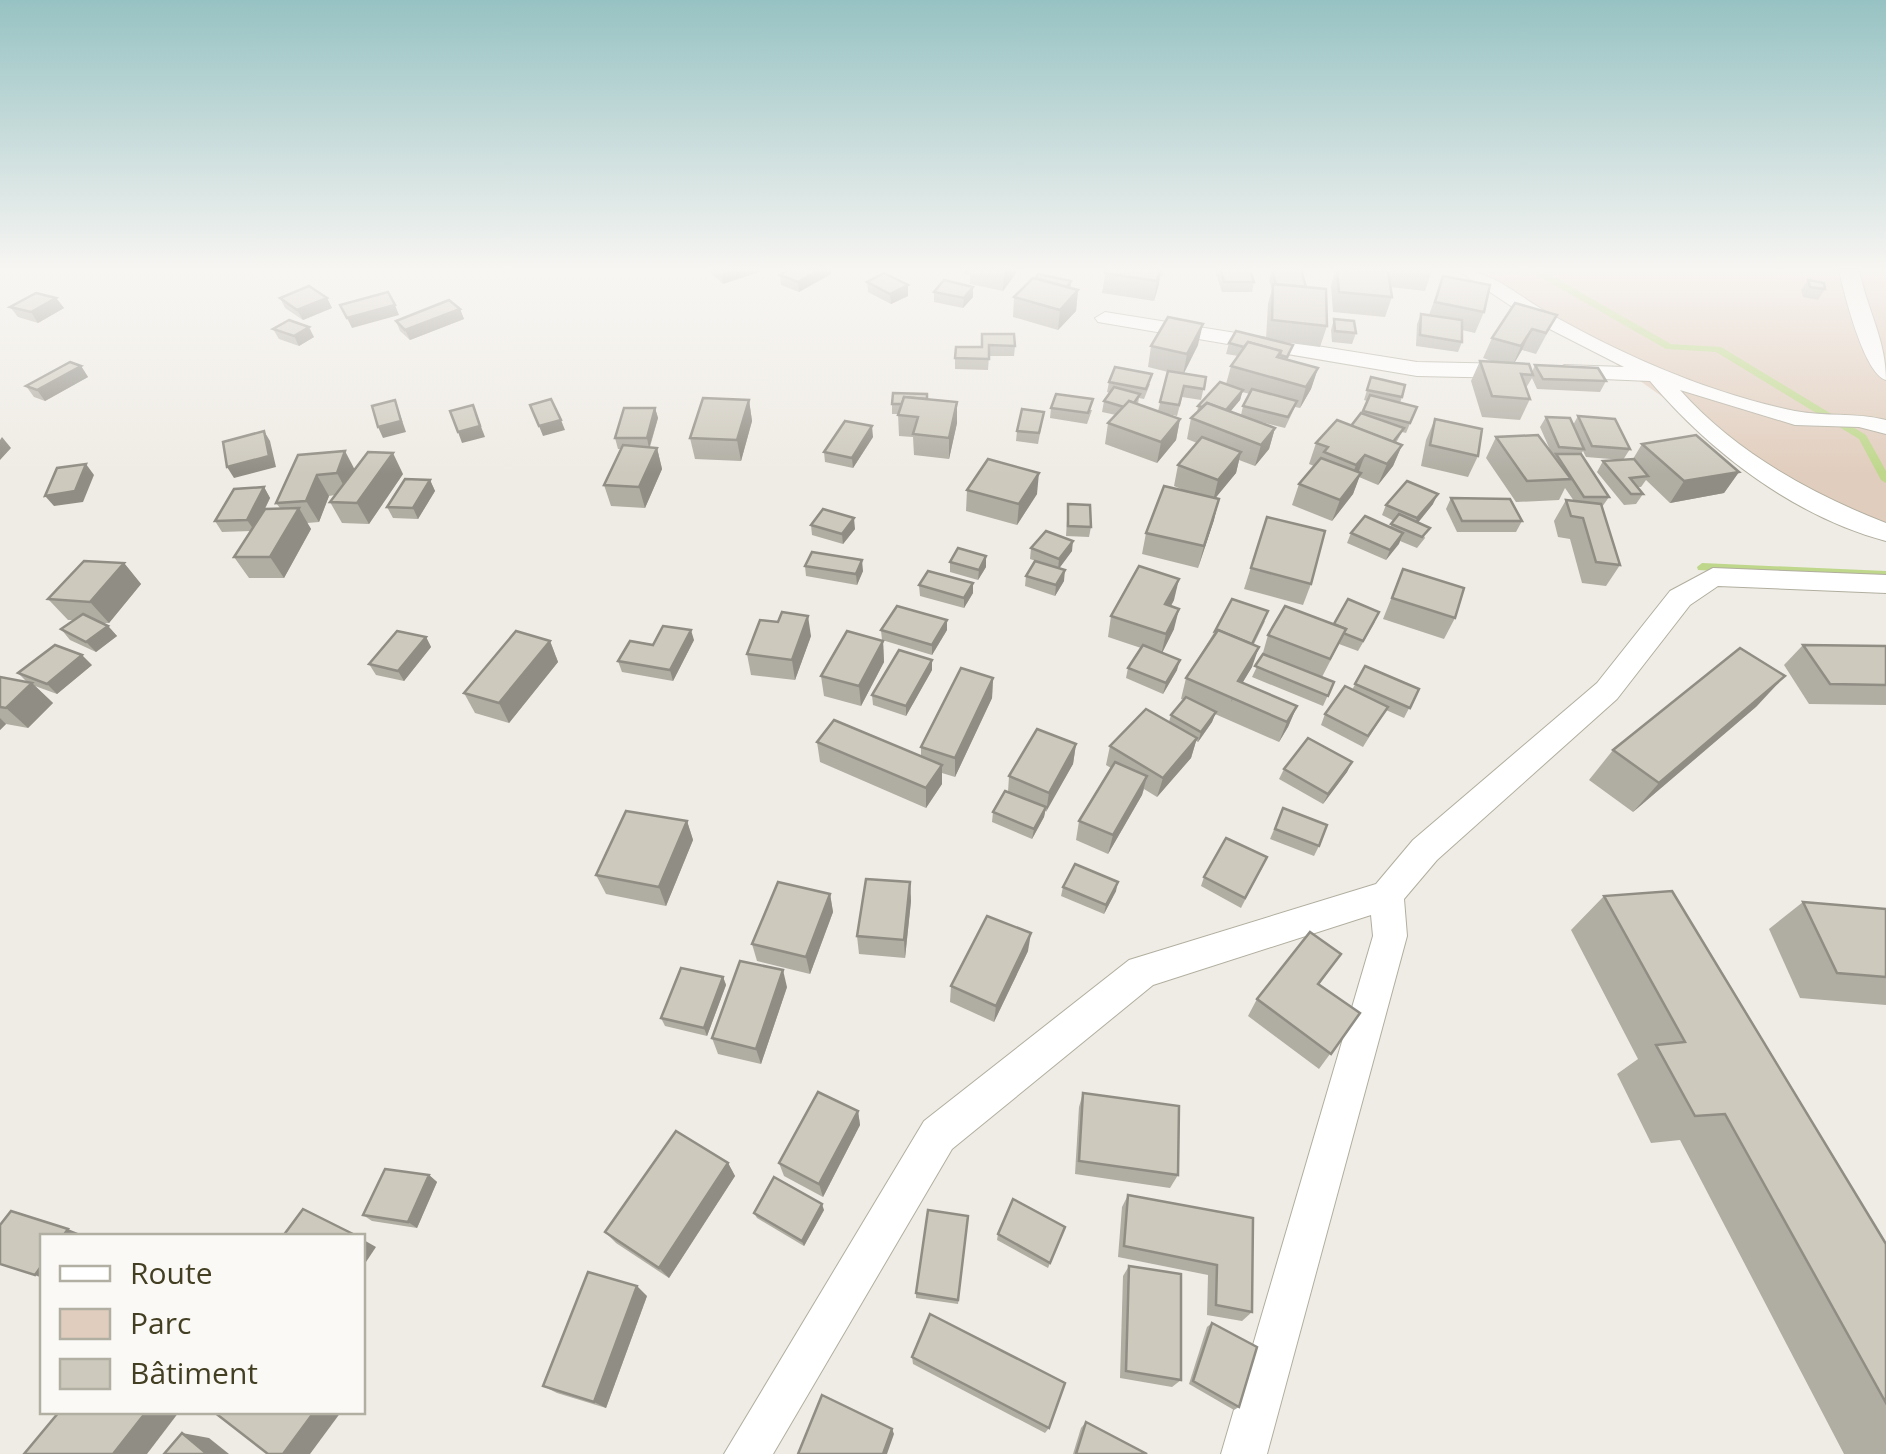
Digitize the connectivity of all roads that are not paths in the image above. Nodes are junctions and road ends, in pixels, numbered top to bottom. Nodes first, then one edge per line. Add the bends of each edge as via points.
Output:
1 (1226, 338) edge
2 (1581, 338) edge
3 (1870, 338) edge
4 (1886, 374) edge
5 (1656, 376) junction
6 (1886, 426) edge
7 (1886, 533) edge
8 (1886, 584) edge
9 (1387, 894) junction
10 (747, 1454) edge
11 (1244, 1454) edge

1 - 5 street via 1417,369
2 - 5 street
3 - 4 street
5 - 6 street via 1794,418
5 - 7 street via 1692,417 1756,466 1825,511
8 - 9 street via 1713,577 1680,598 1606,691 1425,850
9 - 10 street via 1142,972 938,1134
9 - 11 street via 1390,936

